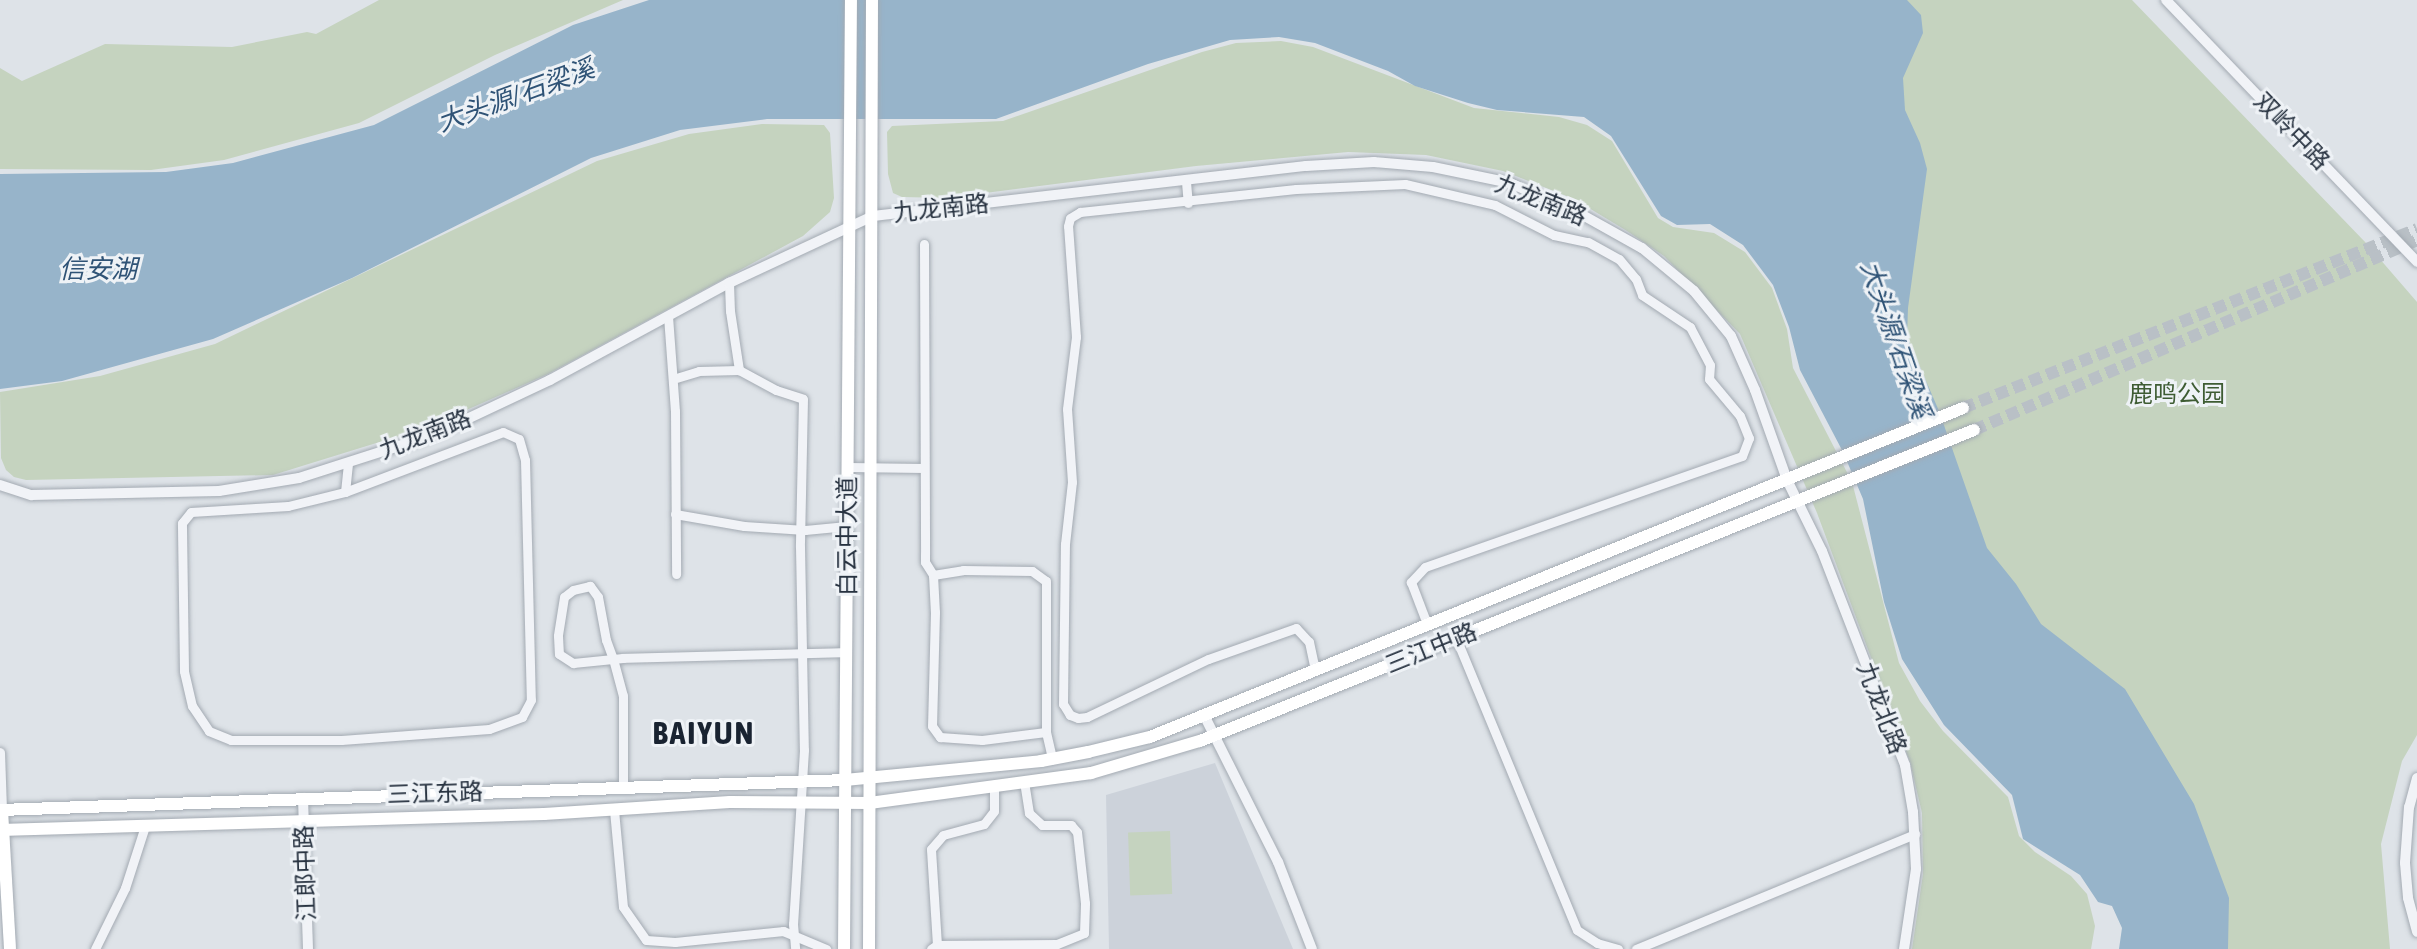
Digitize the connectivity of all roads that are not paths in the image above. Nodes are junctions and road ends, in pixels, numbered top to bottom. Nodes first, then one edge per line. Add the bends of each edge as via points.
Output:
1 (851, 0) edge
2 (872, 0) edge
3 (2166, 0) edge
4 (1186, 182) junction
5 (1188, 203) junction
6 (873, 216) junction
7 (850, 226) junction
8 (924, 244) dead end
9 (2417, 262) edge
10 (729, 283) junction
11 (668, 316) junction
12 (739, 370) junction
13 (673, 379) junction
14 (1964, 408) tunnel mouth
15 (1974, 430) tunnel mouth
16 (348, 463) junction
17 (848, 467) junction
18 (872, 468) junction
19 (923, 468) junction
20 (1787, 480) junction
21 (0, 485) edge
22 (345, 492) junction
23 (1797, 500) junction
24 (675, 514) junction
25 (847, 526) junction
26 (800, 529) junction
27 (676, 574) dead end
28 (933, 575) junction
29 (1427, 624) junction
30 (1456, 638) junction
31 (846, 652) junction
32 (801, 653) junction
33 (613, 659) junction
34 (1315, 670) junction
35 (1204, 715) junction
36 (1046, 732) junction
37 (1214, 735) junction
38 (0, 753) edge
39 (1052, 759) junction
40 (870, 777) junction
41 (2417, 778) edge
42 (845, 780) junction
43 (803, 782) junction
44 (1024, 782) junction
45 (994, 786) junction
46 (623, 787) junction
47 (303, 798) junction
48 (802, 803) junction
49 (870, 803) junction
50 (845, 804) junction
51 (1, 810) edge
52 (614, 810) junction
53 (302, 819) junction
54 (145, 826) junction
55 (2, 830) edge
56 (1915, 834) junction
57 (2417, 932) edge
58 (793, 935) junction
59 (934, 947) edge
60 (10, 949) edge
61 (95, 949) edge
62 (308, 949) edge
63 (795, 949) edge
64 (827, 949) edge
65 (844, 949) edge
66 (869, 949) edge
67 (1312, 949) edge
68 (1618, 949) edge
69 (1636, 949) edge
70 (1904, 949) edge

1 - 7 main road, 白云中大道
2 - 6 main road, 白云中大道
3 - 9 street, 双岭中路
4 - 5 street
4 - 6 street, 九龙南路
4 - 20 street, 九龙南路 via 1374,162 1433,167 1510,183 1579,213 1642,248 1694,291 1731,337
5 - 29 street via 1296,189 1405,184 1495,205 1531,226 1588,242 1619,259 1636,279 1642,295 1677,316 1699,342 1710,365 1709,379 1740,416 1749,438 1742,456 1425,567 1412,582
5 - 34 street via 1080,212 1070,218 1068,226 1076,337 1067,409 1072,482 1065,544 1063,704 1070,715 1087,717 1208,659 1296,628 1308,642
6 - 7 street, 九龙南路
6 - 18 main road, 白云中大道
7 - 10 street, 九龙南路
7 - 17 main road, 白云中大道
8 - 19 street
10 - 11 street, 九龙南路
10 - 12 street
11 - 13 street
11 - 16 street, 九龙南路 via 550,380 433,435
12 - 13 street via 699,371
12 - 26 street via 803,399
13 - 24 street
14 - 20 main road, 三江中路
15 - 23 main road, 三江中路
16 - 21 street, 九龙南路 via 299,478 219,491 31,495
16 - 22 street
17 - 18 street
17 - 25 main road, 白云中大道
18 - 19 street
18 - 40 main road, 白云中大道
19 - 28 street via 925,562
20 - 23 street, 九龙北路
20 - 29 main road, 三江中路
22 - 22 street via 288,506 191,512 182,523 184,671 192,706 209,731 231,740 341,740 489,729 522,717 531,700 525,460 519,439 503,432
23 - 30 main road, 三江中路
23 - 56 street, 九龙北路 via 1822,551 1905,765
24 - 26 street via 744,526
24 - 27 street
25 - 26 street
25 - 31 main road, 白云中大道
26 - 32 street
28 - 36 street via 963,570 1032,571 1046,581
28 - 36 street via 934,732 940,737 982,740
29 - 34 main road, 三江中路
30 - 37 main road, 三江中路
30 - 68 street via 1577,930
31 - 32 street
31 - 42 main road, 白云中大道
32 - 33 street
32 - 43 street
33 - 33 street via 598,597 590,586 573,590 564,597 560,612 559,654 573,663
33 - 46 street via 623,696
34 - 35 main road, 三江中路
35 - 37 street
35 - 39 main road, 三江中路 via 1150,737
36 - 39 street
37 - 44 main road, 三江中路 via 1091,773
37 - 67 street via 1278,862
38 - 51 street
39 - 40 main road, 三江中路
40 - 42 main road, 三江东路
40 - 49 main road, 白云中大道
41 - 57 street via 2409,807 2405,863
42 - 43 main road, 三江东路
42 - 50 main road, 白云中大道
43 - 46 main road, 三江东路
43 - 48 street
44 - 45 main road, 三江中路
44 - 59 street via 1029,813 1042,825 1071,825 1077,832 1084,933 1057,944
45 - 49 main road, 三江中路
45 - 59 street via 994,811 984,824 943,835 931,849
46 - 47 main road, 三江东路
47 - 51 main road, 三江东路
47 - 53 street, 江郎中路
48 - 50 main road, 三江东路
48 - 52 main road, 三江东路 via 730,802
48 - 58 street
49 - 50 main road, 三江东路
49 - 66 main road, 白云中大道
50 - 65 main road, 白云中大道
51 - 55 main road
52 - 53 main road, 三江东路
52 - 58 street via 623,907 646,940 675,942 783,931
53 - 54 main road, 三江东路
53 - 62 street, 江郎中路
54 - 55 main road, 三江东路
54 - 61 street via 125,888
55 - 60 main road
56 - 69 street
56 - 70 street, 九龙北路 via 1916,869
58 - 63 street
58 - 64 street

